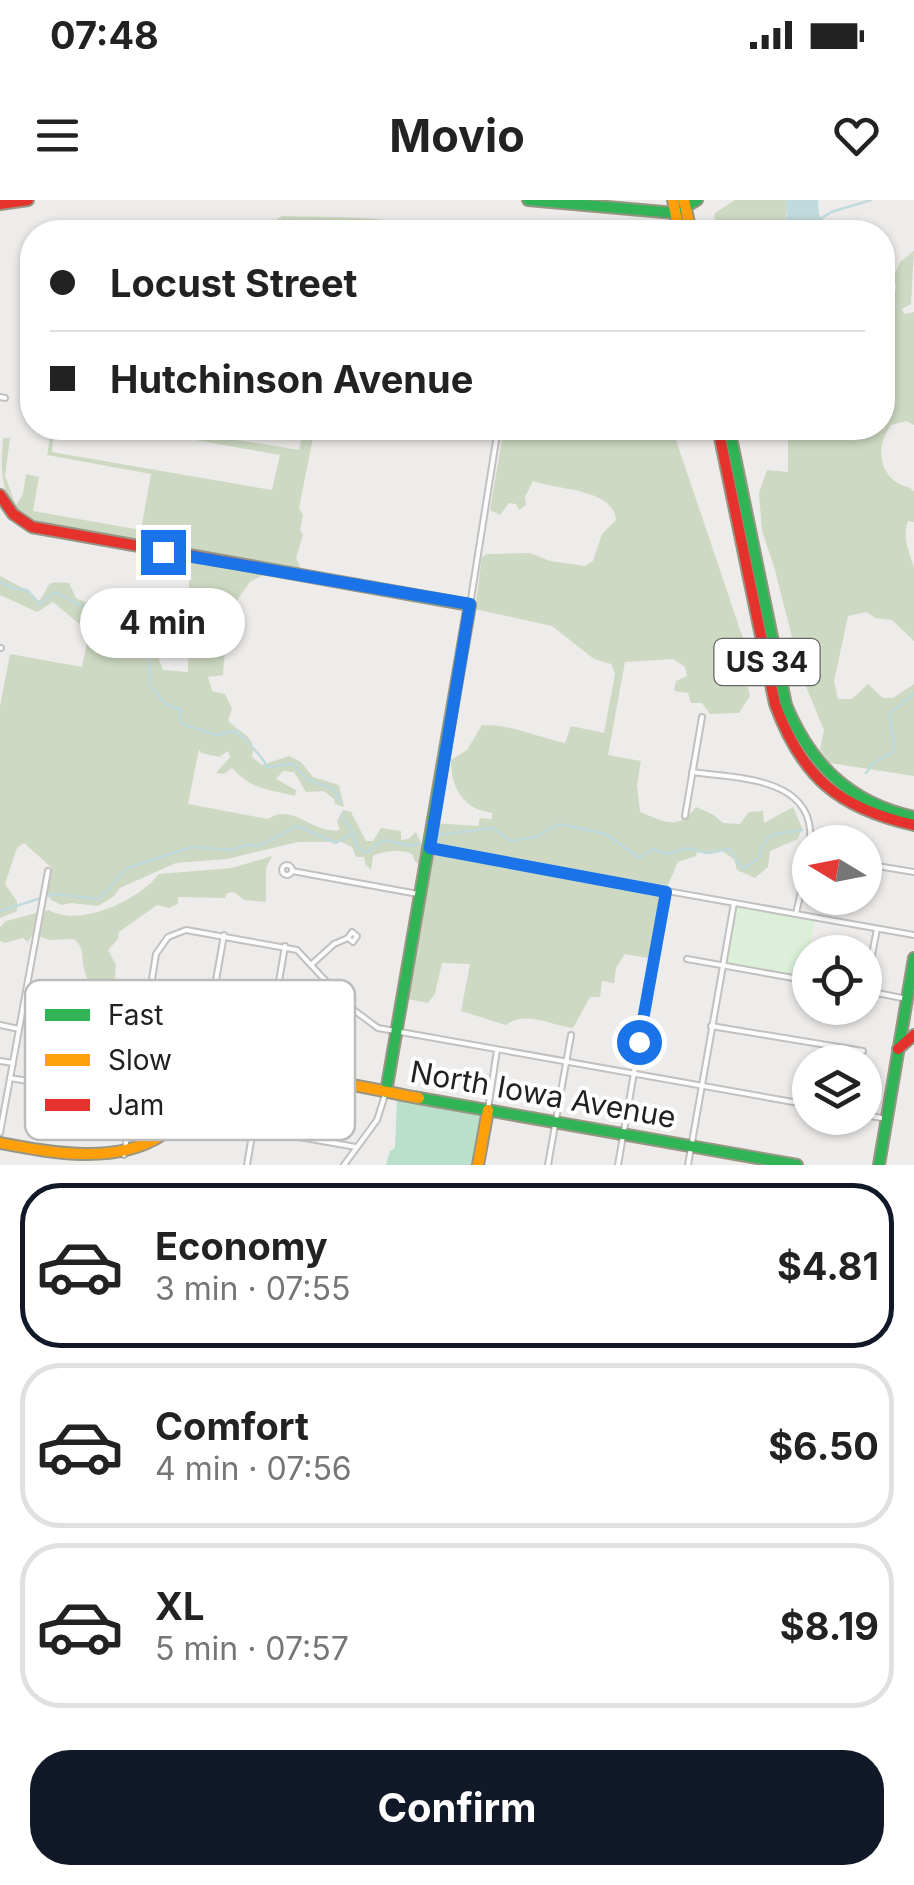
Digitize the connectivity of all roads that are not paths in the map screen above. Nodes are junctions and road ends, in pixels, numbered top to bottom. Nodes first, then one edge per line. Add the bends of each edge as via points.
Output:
1 (28, 200) edge
2 (528, 200) edge
3 (673, 200) edge
4 (697, 200) edge
5 (0, 204) edge
6 (682, 207) edge
7 (496, 440) edge
8 (720, 440) edge
9 (731, 440) edge
10 (0, 496) edge
11 (470, 604) junction
12 (702, 718) dead end
13 (692, 772) junction
14 (685, 816) dead end
15 (914, 817) edge
16 (809, 825) edge
17 (914, 826) edge
18 (430, 848) junction
19 (882, 867) edge
20 (48, 871) dead end
21 (292, 872) dead end
22 (914, 872) edge
23 (666, 892) junction
24 (422, 894) junction
25 (734, 903) junction
26 (792, 913) edge
27 (802, 915) edge
28 (877, 928) junction
29 (224, 934) junction
30 (876, 935) edge
31 (914, 935) edge
32 (348, 938) dead end
33 (285, 946) junction
34 (687, 958) dead end
35 (914, 958) edge
36 (312, 964) junction
37 (722, 965) junction
38 (792, 977) edge
39 (28, 980) edge
40 (152, 980) edge
41 (216, 980) edge
42 (279, 980) edge
43 (327, 980) edge
44 (882, 994) edge
45 (25, 996) edge
46 (907, 998) junction
47 (355, 1010) edge
48 (0, 1025) edge
49 (711, 1026) junction
50 (19, 1028) junction
51 (396, 1032) junction
52 (571, 1035) dead end
53 (914, 1035) edge
54 (823, 1045) edge
55 (898, 1049) junction
56 (497, 1050) junction
57 (0, 1061) edge
58 (566, 1062) junction
59 (13, 1063) junction
60 (634, 1074) junction
61 (10, 1078) junction
62 (25, 1081) edge
63 (702, 1086) junction
64 (355, 1087) edge
65 (386, 1092) junction
66 (3, 1101) edge
67 (792, 1102) edge
68 (488, 1110) junction
69 (882, 1118) edge
70 (887, 1119) junction
71 (556, 1122) junction
72 (0, 1133) edge
73 (623, 1134) junction
74 (126, 1140) edge
75 (156, 1140) edge
76 (252, 1140) edge
77 (316, 1140) edge
78 (0, 1143) edge
79 (692, 1146) junction
80 (356, 1147) junction
81 (124, 1155) junction
82 (247, 1165) edge
83 (344, 1165) edge
84 (478, 1165) edge
85 (548, 1165) edge
86 (618, 1165) edge
87 (688, 1165) edge
88 (797, 1165) edge
89 (879, 1165) edge

1 - 5 main road
2 - 6 main road
3 - 6 main road
4 - 6 main road
7 - 11 street
8 - 17 main road, US 34 via 784,732 808,769 841,800
9 - 15 main road, US 34 via 786,706 804,748 862,800
10 - 11 main road via 32,527
11 - 18 main road
12 - 13 street
13 - 14 street
13 - 16 street via 783,790 800,803
18 - 23 street
18 - 24 main road
19 - 22 street
20 - 39 street
21 - 24 street
23 - 25 street
23 - 60 street
24 - 51 main road
25 - 26 street
25 - 37 street
27 - 28 street
28 - 30 street
28 - 31 street
29 - 33 street
29 - 40 street via 173,934 156,954
29 - 41 street
32 - 36 street
33 - 36 street
33 - 42 street
34 - 37 street
35 - 46 main road
36 - 43 street
37 - 38 street
37 - 49 street
44 - 46 street
45 - 50 street
46 - 55 main road
47 - 51 street via 368,1024
48 - 50 street
49 - 54 street
49 - 63 street
50 - 59 street
51 - 56 street
51 - 65 main road
52 - 58 street
53 - 55 main road
55 - 70 main road
56 - 58 street
56 - 68 street
57 - 59 street
58 - 60 street
58 - 71 street
59 - 61 street
60 - 63 street
60 - 73 street
61 - 62 street
61 - 66 street
63 - 67 street
63 - 79 street
64 - 65 main road, North Iowa Avenue
65 - 68 main road, North Iowa Avenue
65 - 80 street via 377,1120
66 - 72 street
68 - 71 main road, North Iowa Avenue
68 - 84 main road
69 - 70 street
70 - 89 main road
71 - 73 main road, North Iowa Avenue
71 - 85 street
73 - 79 main road, North Iowa Avenue
73 - 86 street
74 - 81 street
75 - 81 main road
76 - 82 street
77 - 80 street
78 - 81 main road via 91,1158
79 - 87 street
79 - 88 main road, North Iowa Avenue
80 - 83 street

